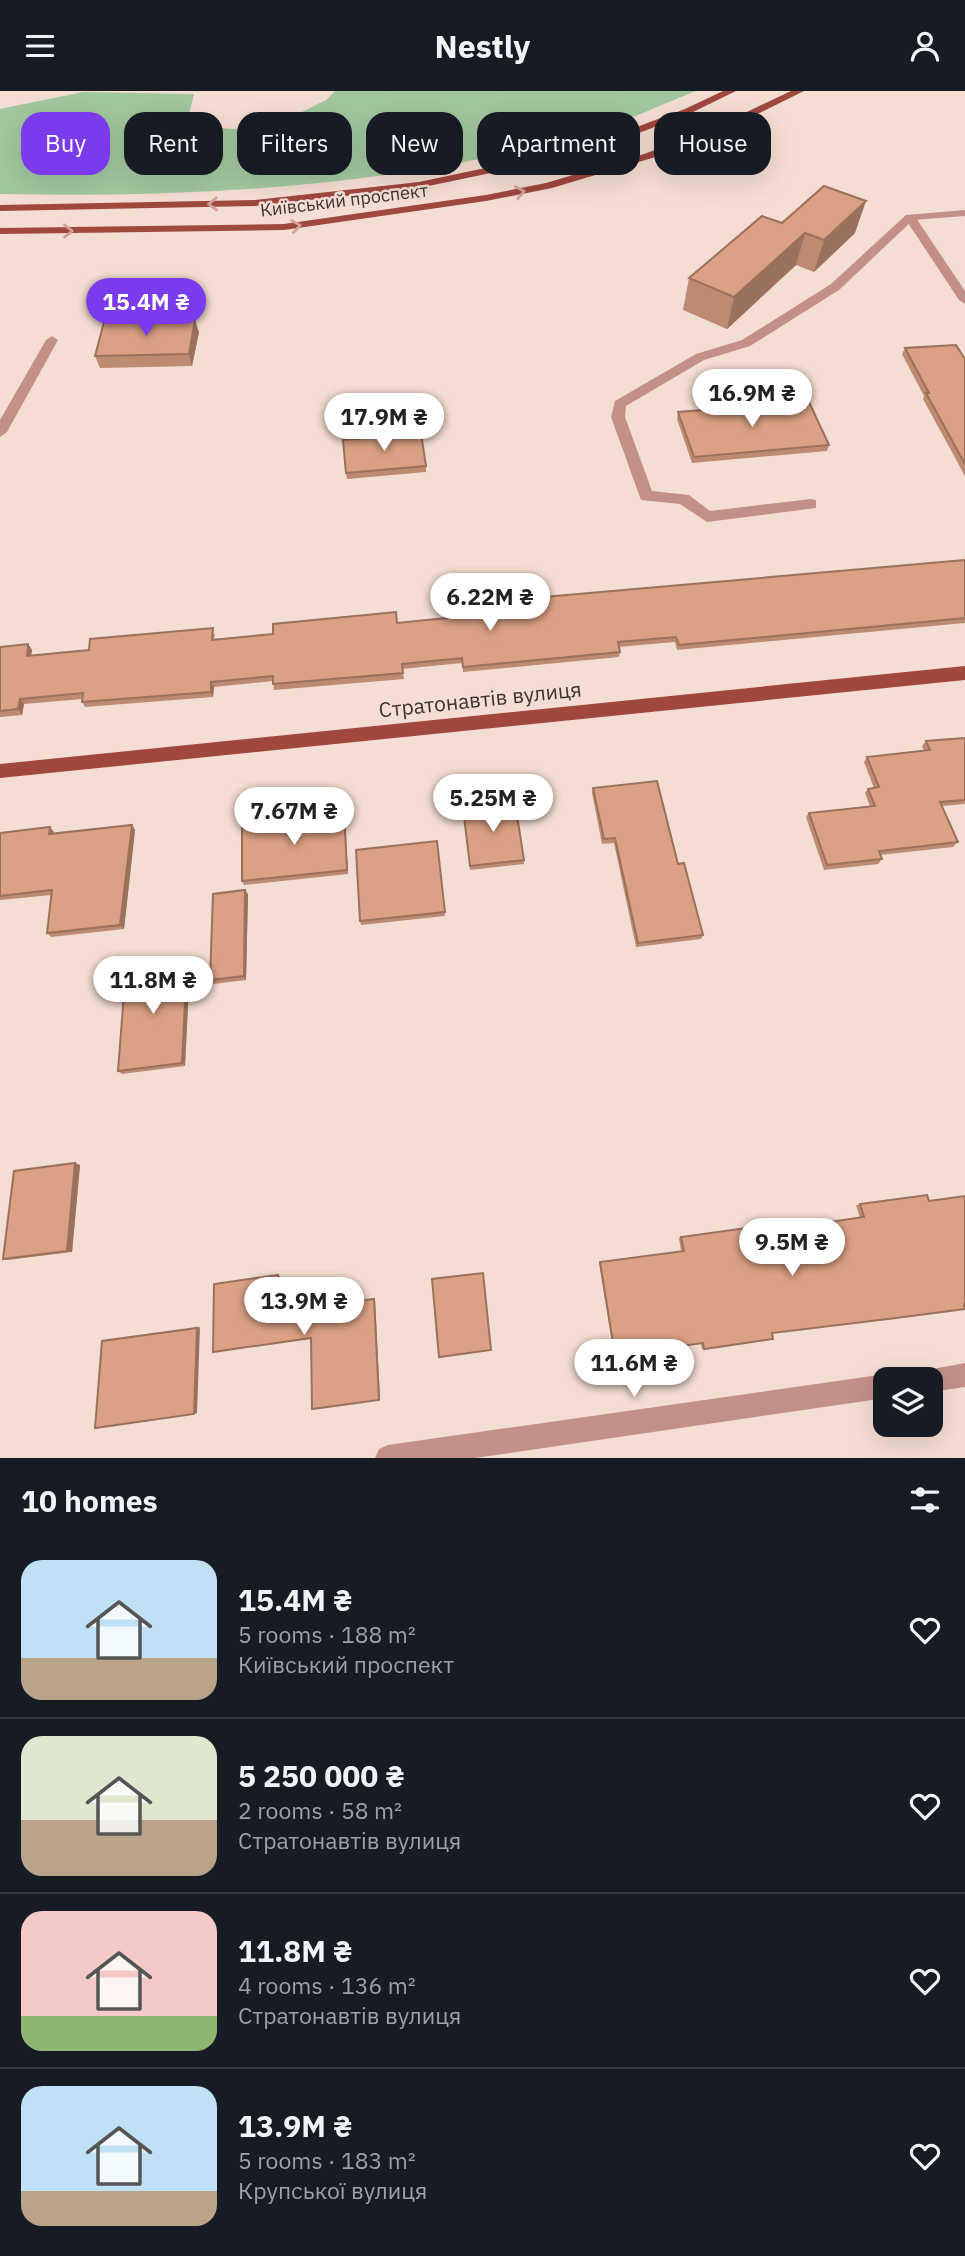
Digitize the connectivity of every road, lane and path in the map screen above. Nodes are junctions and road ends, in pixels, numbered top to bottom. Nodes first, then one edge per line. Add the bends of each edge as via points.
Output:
1 (731, 91) edge
2 (799, 91) edge
3 (0, 208) edge
4 (965, 213) edge
5 (910, 217) junction
6 (0, 230) edge
7 (965, 300) edge
8 (52, 340) dead end
9 (0, 432) edge
10 (811, 504) dead end
11 (965, 673) edge
12 (0, 771) edge
13 (965, 1375) edge
14 (943, 1378) edge
15 (873, 1388) edge
16 (388, 1458) edge

1 -> 3 main road, Київський проспект via 583,151 419,185 256,203
6 -> 2 main road, Київський проспект via 284,227 486,198 548,186 648,156 715,131
4 - 5 street
5 - 7 street
5 - 10 street via 835,287 746,343 700,357 620,404 618,417 646,496 684,499 707,517
8 - 9 street
11 - 12 main road, Стратонавтів вулиця
13 - 14 street
15 - 16 street

